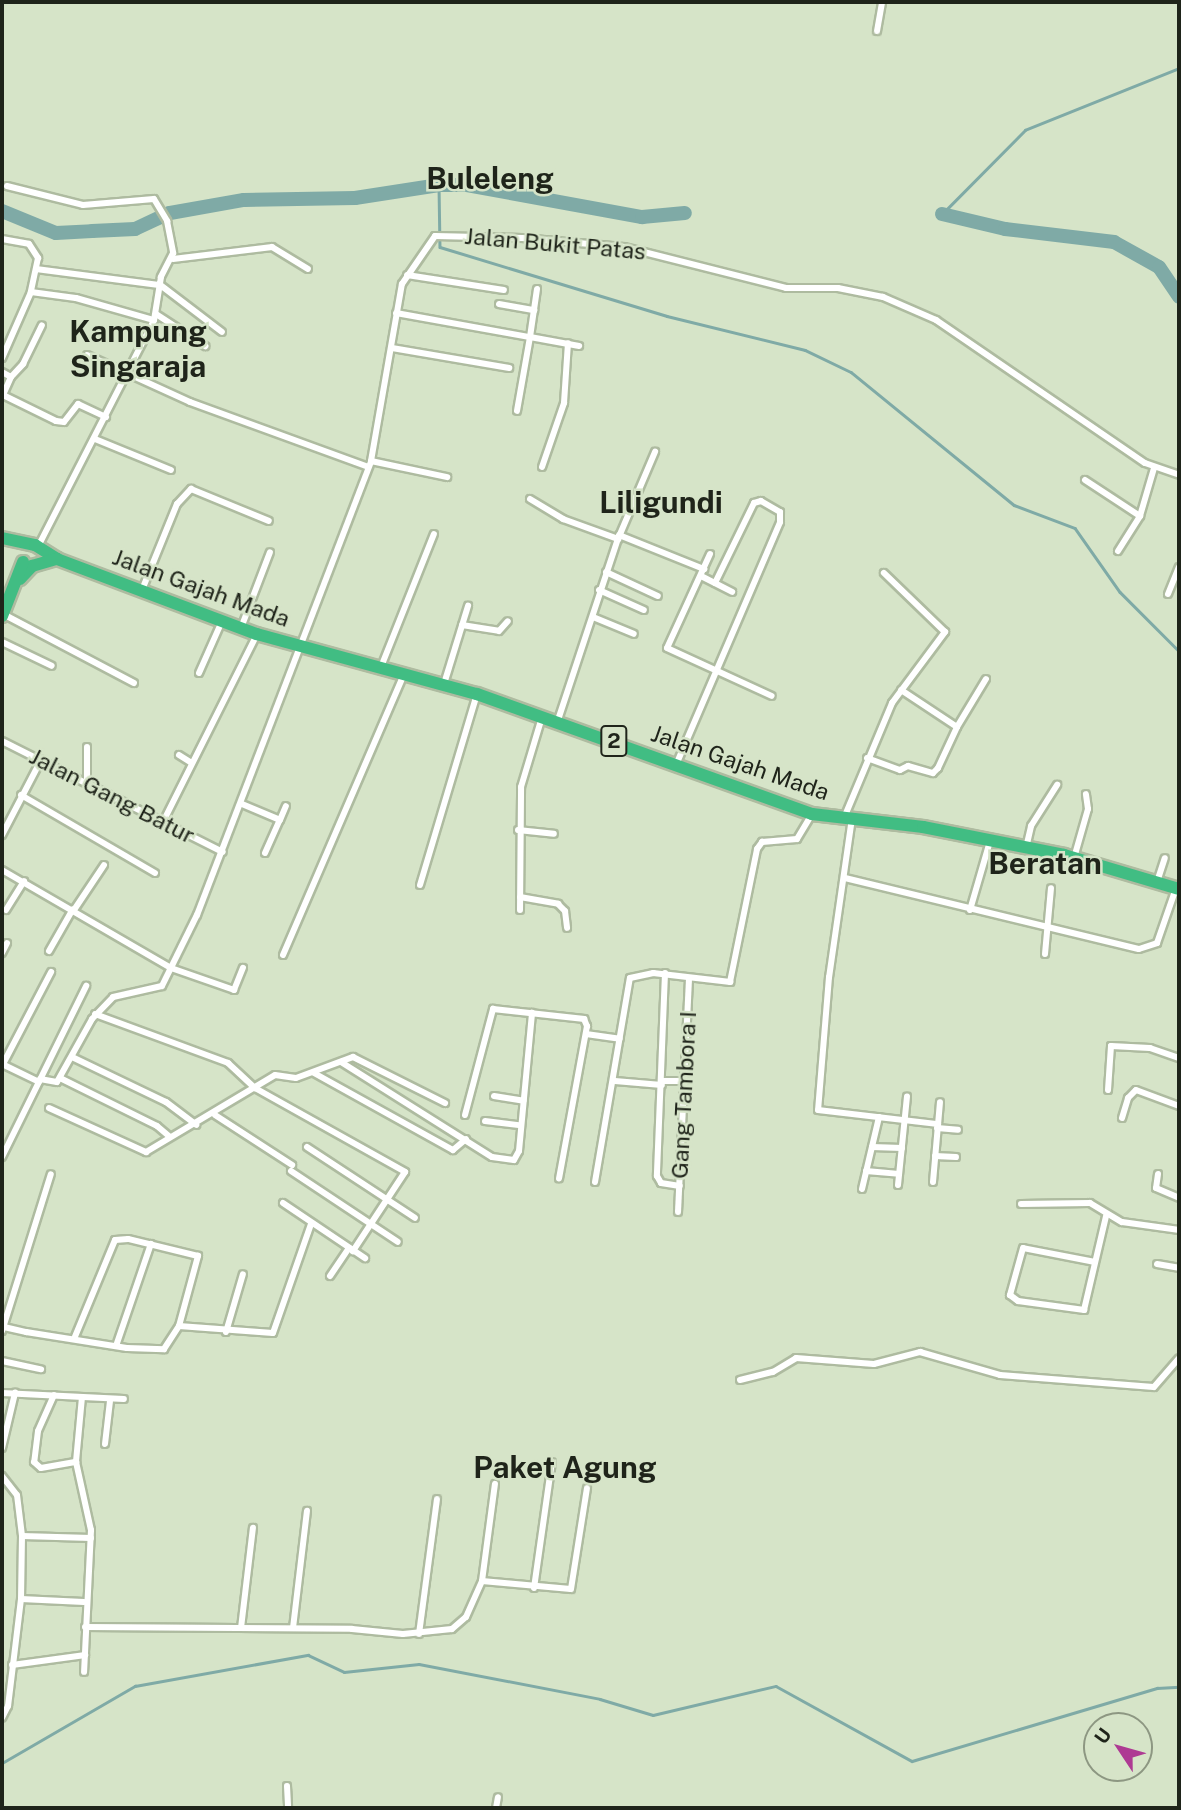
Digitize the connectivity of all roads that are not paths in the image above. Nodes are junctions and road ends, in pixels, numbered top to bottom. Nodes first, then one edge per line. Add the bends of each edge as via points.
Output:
1 (882, 2) edge
2 (877, 31) dead end
3 (8, 186) dead end
4 (2, 239) edge
5 (173, 259) junction
6 (36, 269) junction
7 (308, 269) dead end
8 (407, 275) junction
9 (159, 285) junction
10 (537, 289) dead end
11 (503, 290) dead end
12 (30, 292) junction
13 (499, 304) dead end
14 (534, 310) junction
15 (396, 313) junction
16 (155, 317) junction
17 (43, 325) dead end
18 (222, 332) dead end
19 (530, 337) junction
20 (568, 343) junction
21 (205, 346) dead end
22 (579, 346) dead end
23 (392, 348) junction
24 (88, 355) dead end
25 (2, 358) edge
26 (509, 368) dead end
27 (2, 372) edge
28 (127, 373) junction
29 (11, 377) junction
30 (517, 411) dead end
31 (106, 417) junction
32 (95, 439) junction
33 (655, 452) dead end
34 (370, 464) junction
35 (542, 467) dead end
36 (1154, 468) junction
37 (171, 470) dead end
38 (1179, 475) edge
39 (447, 477) dead end
40 (1085, 480) dead end
41 (530, 499) dead end
42 (1140, 516) junction
43 (269, 521) dead end
44 (434, 534) dead end
45 (618, 537) junction
46 (5, 539) edge
47 (1118, 551) dead end
48 (270, 552) dead end
49 (710, 554) dead end
50 (32, 556) junction
51 (1179, 567) edge
52 (606, 572) junction
53 (702, 572) junction
54 (884, 573) dead end
55 (715, 583) junction
56 (142, 590) junction
57 (599, 590) junction
58 (732, 592) dead end
59 (1168, 594) dead end
60 (659, 596) dead end
61 (468, 606) dead end
62 (644, 610) dead end
63 (2, 615) edge
64 (593, 617) junction
65 (222, 621) junction
66 (508, 621) dead end
67 (462, 625) junction
68 (241, 628) junction
69 (257, 634) junction
70 (634, 634) dead end
71 (2, 642) edge
72 (300, 646) junction
73 (52, 666) dead end
74 (382, 667) junction
75 (713, 672) junction
76 (199, 673) dead end
77 (405, 673) junction
78 (986, 679) dead end
79 (134, 683) dead end
80 (444, 684) junction
81 (901, 690) junction
82 (477, 694) junction
83 (772, 696) dead end
84 (543, 716) junction
85 (558, 720) junction
86 (957, 727) junction
87 (2, 741) edge
88 (87, 747) dead end
89 (178, 754) dead end
90 (867, 758) junction
91 (41, 760) junction
92 (192, 763) junction
93 (676, 765) junction
94 (87, 783) junction
95 (1057, 785) dead end
96 (1086, 794) dead end
97 (21, 795) junction
98 (242, 804) junction
99 (286, 806) dead end
100 (812, 814) junction
101 (848, 818) junction
102 (279, 820) junction
103 (163, 822) junction
104 (518, 830) junction
105 (554, 834) dead end
106 (2, 835) edge
107 (990, 840) junction
108 (1026, 848) junction
109 (223, 852) junction
110 (265, 853) dead end
111 (1074, 858) junction
112 (1165, 858) dead end
113 (104, 865) dead end
114 (2, 870) edge
115 (155, 873) dead end
116 (845, 878) junction
117 (24, 881) junction
118 (1157, 882) junction
119 (419, 885) dead end
120 (1051, 888) dead end
121 (1178, 888) edge
122 (520, 897) junction
123 (73, 909) junction
124 (6, 910) dead end
125 (520, 910) dead end
126 (970, 910) junction
127 (567, 928) dead end
128 (1046, 929) junction
129 (7, 943) dead end
130 (49, 951) dead end
131 (2, 953) edge
132 (283, 954) dead end
133 (1045, 954) dead end
134 (172, 968) junction
135 (243, 968) dead end
136 (51, 972) dead end
137 (665, 974) junction
138 (690, 978) junction
139 (86, 986) dead end
140 (532, 1013) junction
141 (95, 1014) junction
142 (586, 1034) junction
143 (620, 1039) junction
144 (72, 1057) junction
145 (1179, 1058) edge
146 (341, 1062) junction
147 (2, 1064) edge
148 (314, 1073) junction
149 (60, 1078) junction
150 (39, 1080) junction
151 (615, 1081) junction
152 (685, 1081) junction
153 (662, 1083) junction
154 (256, 1088) junction
155 (1108, 1090) dead end
156 (494, 1096) dead end
157 (907, 1096) dead end
158 (524, 1101) junction
159 (940, 1102) dead end
160 (445, 1103) dead end
161 (1179, 1106) edge
162 (49, 1108) dead end
163 (215, 1115) junction
164 (465, 1115) dead end
165 (879, 1117) junction
166 (1122, 1118) dead end
167 (904, 1120) junction
168 (485, 1121) dead end
169 (196, 1125) junction
170 (519, 1125) junction
171 (937, 1126) junction
172 (958, 1130) dead end
173 (170, 1137) junction
174 (466, 1139) junction
175 (307, 1147) dead end
176 (872, 1147) junction
177 (902, 1148) junction
178 (935, 1156) junction
179 (2, 1157) edge
180 (956, 1157) dead end
181 (866, 1171) junction
182 (51, 1174) dead end
183 (899, 1174) junction
184 (1158, 1174) dead end
185 (559, 1178) dead end
186 (595, 1182) dead end
187 (933, 1182) dead end
188 (898, 1185) dead end
189 (680, 1186) junction
190 (862, 1189) dead end
191 (1179, 1198) edge
192 (387, 1200) junction
193 (283, 1203) dead end
194 (1021, 1204) dead end
195 (678, 1212) dead end
196 (1106, 1216) junction
197 (415, 1219) dead end
198 (312, 1224) junction
199 (371, 1224) junction
200 (1179, 1230) edge
201 (398, 1242) dead end
202 (151, 1244) junction
203 (351, 1250) junction
204 (365, 1258) dead end
205 (1096, 1262) junction
206 (1157, 1264) dead end
207 (1179, 1268) edge
208 (243, 1274) dead end
209 (330, 1276) dead end
210 (179, 1326) junction
211 (3, 1329) edge
212 (226, 1332) junction
213 (74, 1339) junction
214 (116, 1346) junction
215 (1179, 1358) edge
216 (2, 1361) edge
217 (41, 1369) dead end
218 (740, 1380) dead end
219 (2, 1393) edge
220 (15, 1393) junction
221 (54, 1395) junction
222 (82, 1397) junction
223 (124, 1399) dead end
224 (110, 1401) junction
225 (105, 1444) dead end
226 (2, 1448) edge
227 (76, 1462) junction
228 (552, 1462) dead end
229 (2, 1476) edge
230 (495, 1485) dead end
231 (587, 1488) dead end
232 (437, 1499) dead end
233 (307, 1511) dead end
234 (253, 1528) dead end
235 (22, 1536) junction
236 (91, 1538) junction
237 (482, 1581) junction
238 (534, 1588) junction
239 (21, 1599) junction
240 (85, 1602) junction
241 (85, 1627) junction
242 (241, 1628) junction
243 (293, 1628) junction
244 (419, 1634) junction
245 (85, 1655) junction
246 (12, 1665) junction
247 (84, 1672) dead end
248 (2, 1718) edge
249 (287, 1786) dead end
250 (498, 1797) dead end
251 (288, 1808) edge
252 (496, 1808) edge

1 - 2 street
3 - 5 street via 82,205 156,200 167,221
4 - 6 street via 26,243 37,251
5 - 7 street via 262,247 282,251
5 - 9 street
6 - 9 street
6 - 12 street
8 - 11 street
8 - 15 street, Jalan Bukit Patas
8 - 36 street, Jalan Bukit Patas via 438,236 624,247 778,287 838,288 883,298 953,330
9 - 16 street
9 - 18 street
10 - 14 street
12 - 16 street
12 - 25 street
13 - 14 street
14 - 19 street
15 - 19 street
15 - 23 street, Jalan Bukit Patas
16 - 21 street
16 - 28 street
17 - 29 street
19 - 20 street
19 - 30 street
20 - 22 street
20 - 35 street via 564,403
23 - 26 street
23 - 34 street, Jalan Bukit Patas
24 - 28 street
27 - 29 street
28 - 31 street
28 - 34 street via 190,402
29 - 31 street via 3,396 56,421 64,422 78,404
31 - 32 street
32 - 37 street
32 - 50 street
33 - 45 street
34 - 39 street
34 - 72 street, Jalan Bukit Patas
36 - 38 street, Jalan Bukit Patas
36 - 42 street
40 - 42 street
41 - 45 street via 564,519
42 - 47 street
43 - 56 street via 191,489 177,504
44 - 74 street
45 - 52 street
45 - 53 street
46 - 50 highway, Jalan Gajah Mada / 2
48 - 68 street
49 - 53 street
50 - 56 highway, Jalan Gajah Mada / 2 via 57,559
50 - 63 highway
51 - 59 street
52 - 57 street
52 - 60 street
53 - 55 street
53 - 75 street via 667,648
54 - 81 street via 945,628
55 - 58 street
55 - 75 street via 754,503 761,501 780,512 776,532
56 - 65 highway, Jalan Gajah Mada / 2
57 - 62 street
57 - 64 street
61 - 67 street
63 - 79 street
64 - 70 street
64 - 85 street
65 - 68 highway, Jalan Gajah Mada / 2
65 - 76 street
66 - 67 street via 499,631
67 - 80 street
68 - 69 highway, Jalan Gajah Mada / 2
69 - 72 highway, Jalan Gajah Mada / 2
69 - 92 street
71 - 73 street
72 - 74 highway, Jalan Gajah Mada / 2
72 - 98 street, Jalan Gang Batur
74 - 77 highway, Jalan Gajah Mada / 2
75 - 83 street
75 - 93 street
77 - 80 highway, Jalan Gajah Mada / 2
77 - 132 street
78 - 86 street
80 - 82 highway, Jalan Gajah Mada / 2
81 - 86 street
81 - 90 street
82 - 84 highway, Jalan Gajah Mada / 2
82 - 119 street
84 - 85 highway, Jalan Gajah Mada / 2
84 - 104 street via 524,773
85 - 93 highway, Jalan Gajah Mada / 2
86 - 90 street via 933,773 908,766 900,770
87 - 91 street, Jalan Gang Batur
88 - 94 street
89 - 92 street
90 - 101 street
91 - 94 street, Jalan Gang Batur
91 - 97 street
92 - 103 street
93 - 100 highway, Jalan Gajah Mada / 2
94 - 103 street, Jalan Gang Batur
95 - 108 street via 1031,825
96 - 111 street via 1088,809
97 - 106 street
97 - 115 street
98 - 102 street
98 - 109 street, Jalan Gang Batur
99 - 102 street
100 - 101 highway, Jalan Gajah Mada / 2
100 - 138 street via 797,839 762,842 757,849 731,981 723,984
101 - 107 highway, Jalan Gajah Mada / 2
101 - 116 street
102 - 110 street
103 - 109 street, Jalan Gang Batur
104 - 105 street
104 - 122 street
107 - 108 highway, Jalan Gajah Mada / 2
107 - 126 street
108 - 111 highway, Jalan Gajah Mada / 2
109 - 134 street, Jalan Gang Batur
111 - 118 highway, Jalan Gajah Mada / 2
112 - 118 street
113 - 123 street
114 - 117 street
116 - 126 street
116 - 165 street via 829,977 818,1110
117 - 123 street
117 - 124 street
118 - 121 highway, Jalan Gajah Mada / 2
120 - 128 street
121 - 128 street via 1159,940 1149,948
122 - 125 street
122 - 127 street via 558,904 565,911
123 - 130 street
123 - 134 street
126 - 128 street
128 - 133 street
129 - 131 street
134 - 135 street via 234,990
134 - 141 street, Jalan Gang Batur via 162,986 113,997
136 - 147 street
137 - 138 street
137 - 143 street via 630,978
137 - 153 street
138 - 152 street, Gang Tambora I
139 - 150 street
140 - 142 street via 581,1017
140 - 158 street
140 - 164 street via 493,1009
141 - 144 street
141 - 154 street via 228,1063
142 - 143 street
142 - 185 street
143 - 151 street
144 - 149 street
144 - 169 street via 166,1102
145 - 155 street via 1150,1048 1111,1046
146 - 148 street
146 - 160 street via 353,1057
146 - 174 street
147 - 150 street
148 - 154 street via 296,1078 275,1075
148 - 174 street via 453,1150
149 - 150 street via 51,1083
149 - 173 street via 157,1126
150 - 179 street
151 - 153 street
151 - 186 street
152 - 153 street
152 - 189 street, Gang Tambora I
153 - 189 street via 657,1176 661,1183
154 - 163 street
154 - 192 street via 405,1172
156 - 158 street
157 - 167 street
158 - 170 street
159 - 171 street
161 - 166 street via 1136,1090 1128,1098
162 - 173 street via 143,1152
163 - 169 street
163 - 199 street
165 - 167 street
165 - 176 street
167 - 171 street
167 - 177 street
168 - 170 street
169 - 173 street
170 - 174 street via 519,1151 514,1160 492,1157
171 - 172 street
171 - 178 street
175 - 192 street
176 - 177 street
176 - 181 street
177 - 183 street
178 - 180 street
178 - 187 street
181 - 183 street
181 - 190 street
182 - 211 street
183 - 188 street
184 - 191 street via 1156,1188
189 - 195 street, Gang Tambora I
192 - 197 street
192 - 199 street
193 - 198 street
194 - 196 street via 1090,1203
196 - 200 street
196 - 205 street
198 - 203 street
198 - 212 street via 275,1332
199 - 201 street
199 - 203 street
202 - 210 street via 198,1256
202 - 213 street via 123,1238 112,1244
202 - 214 street
203 - 204 street
203 - 209 street
205 - 205 street via 1023,1248 1010,1295 1018,1301 1084,1310
206 - 207 street
208 - 212 street
210 - 212 street
210 - 214 street via 164,1349
211 - 213 street
213 - 214 street
215 - 218 street via 1154,1387 1000,1375 920,1352 874,1364 796,1358 773,1372
216 - 217 street
219 - 220 street
220 - 221 street
220 - 226 street
221 - 222 street
221 - 227 street via 37,1431 34,1462 41,1468
222 - 224 street
222 - 227 street
223 - 224 street
224 - 225 street
227 - 236 street
228 - 238 street
229 - 235 street via 17,1495
230 - 237 street
231 - 238 street via 572,1587 565,1591
232 - 244 street
233 - 243 street
234 - 242 street
235 - 236 street
235 - 239 street
236 - 240 street
237 - 238 street
237 - 244 street via 460,1625
239 - 240 street
239 - 246 street
240 - 241 street
241 - 242 street
241 - 245 street
242 - 243 street
243 - 244 street
245 - 246 street
245 - 247 street
246 - 248 street via 7,1713
249 - 251 street
250 - 252 street

